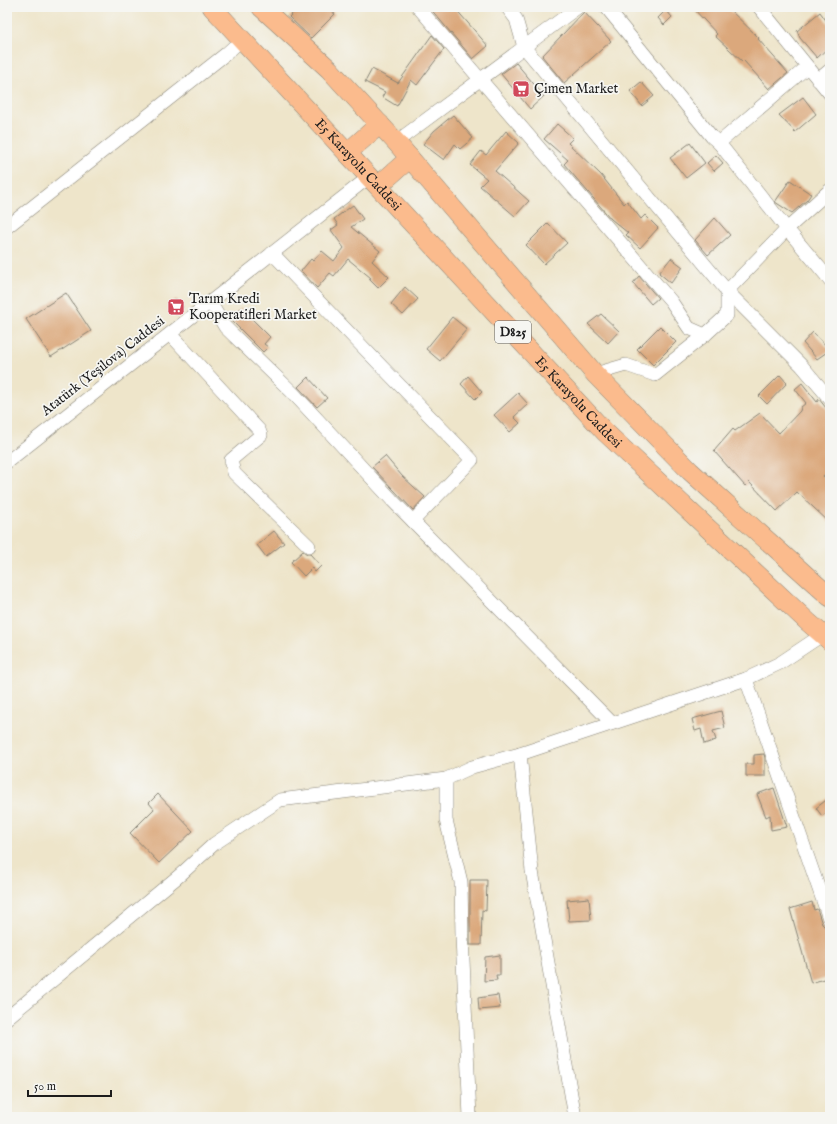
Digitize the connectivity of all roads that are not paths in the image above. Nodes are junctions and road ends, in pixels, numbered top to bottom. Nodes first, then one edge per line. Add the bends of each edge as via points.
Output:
1 (212, 7) edge
2 (261, 7) edge
3 (418, 7) edge
4 (507, 7) edge
5 (578, 7) edge
6 (606, 7) edge
7 (759, 7) edge
8 (242, 40) junction
9 (524, 47) junction
10 (807, 67) junction
11 (830, 70) edge
12 (481, 79) junction
13 (818, 80) junction
14 (830, 94) edge
15 (380, 124) junction
16 (396, 142) junction
17 (719, 143) junction
18 (346, 153) junction
19 (410, 158) junction
20 (373, 182) junction
21 (830, 190) edge
22 (7, 227) edge
23 (787, 230) junction
24 (272, 253) junction
25 (830, 280) edge
26 (727, 291) junction
27 (210, 302) junction
28 (170, 334) junction
29 (705, 335) junction
30 (595, 374) junction
31 (830, 399) edge
32 (7, 462) edge
33 (414, 521) junction
34 (309, 546) dead end
35 (830, 597) edge
36 (826, 638) edge
37 (746, 679) junction
38 (612, 723) junction
39 (520, 754) junction
40 (446, 779) junction
41 (830, 921) edge
42 (7, 1018) edge
43 (470, 1117) edge
44 (575, 1117) edge

1 - 8 highway, E5 Karayolu Caddesi / D825
2 - 15 highway, D825 via 329,69
3 - 12 street
4 - 9 street via 516,19
5 - 9 street
6 - 17 street
7 - 10 street
8 - 18 highway, E5 Karayolu Caddesi / D825
8 - 22 street
9 - 12 street
9 - 26 street
10 - 13 street
10 - 17 street
11 - 13 street
12 - 16 street
12 - 29 street via 671,301 689,328
13 - 14 street
15 - 16 highway, D825
15 - 18 highway
16 - 19 highway, D825
17 - 23 street
18 - 20 highway, E5 Karayolu Caddesi / D825
19 - 20 highway
19 - 30 highway, D825
20 - 24 street, Atatürk (Yeşilova) Caddesi
20 - 36 highway, E5 Karayolu Caddesi / D825 via 605,432
21 - 23 street
23 - 25 street
23 - 26 street
24 - 27 street, Atatürk (Yeşilova) Caddesi
24 - 33 street via 472,460
26 - 29 street via 727,315
26 - 31 street via 802,366
27 - 28 street, Atatürk (Yeşilova) Caddesi
27 - 33 street via 225,327 294,394
28 - 32 street, Atatürk (Yeşilova) Caddesi
28 - 34 street via 259,430 261,435 231,460 234,473
29 - 30 street via 655,374 626,365
30 - 35 highway, D825 via 690,471
33 - 38 street
36 - 37 street
37 - 38 street
37 - 41 street
38 - 39 street
39 - 40 street via 472,767
39 - 44 street via 532,871
40 - 42 street via 280,800 214,844
40 - 43 street via 446,820 461,882

